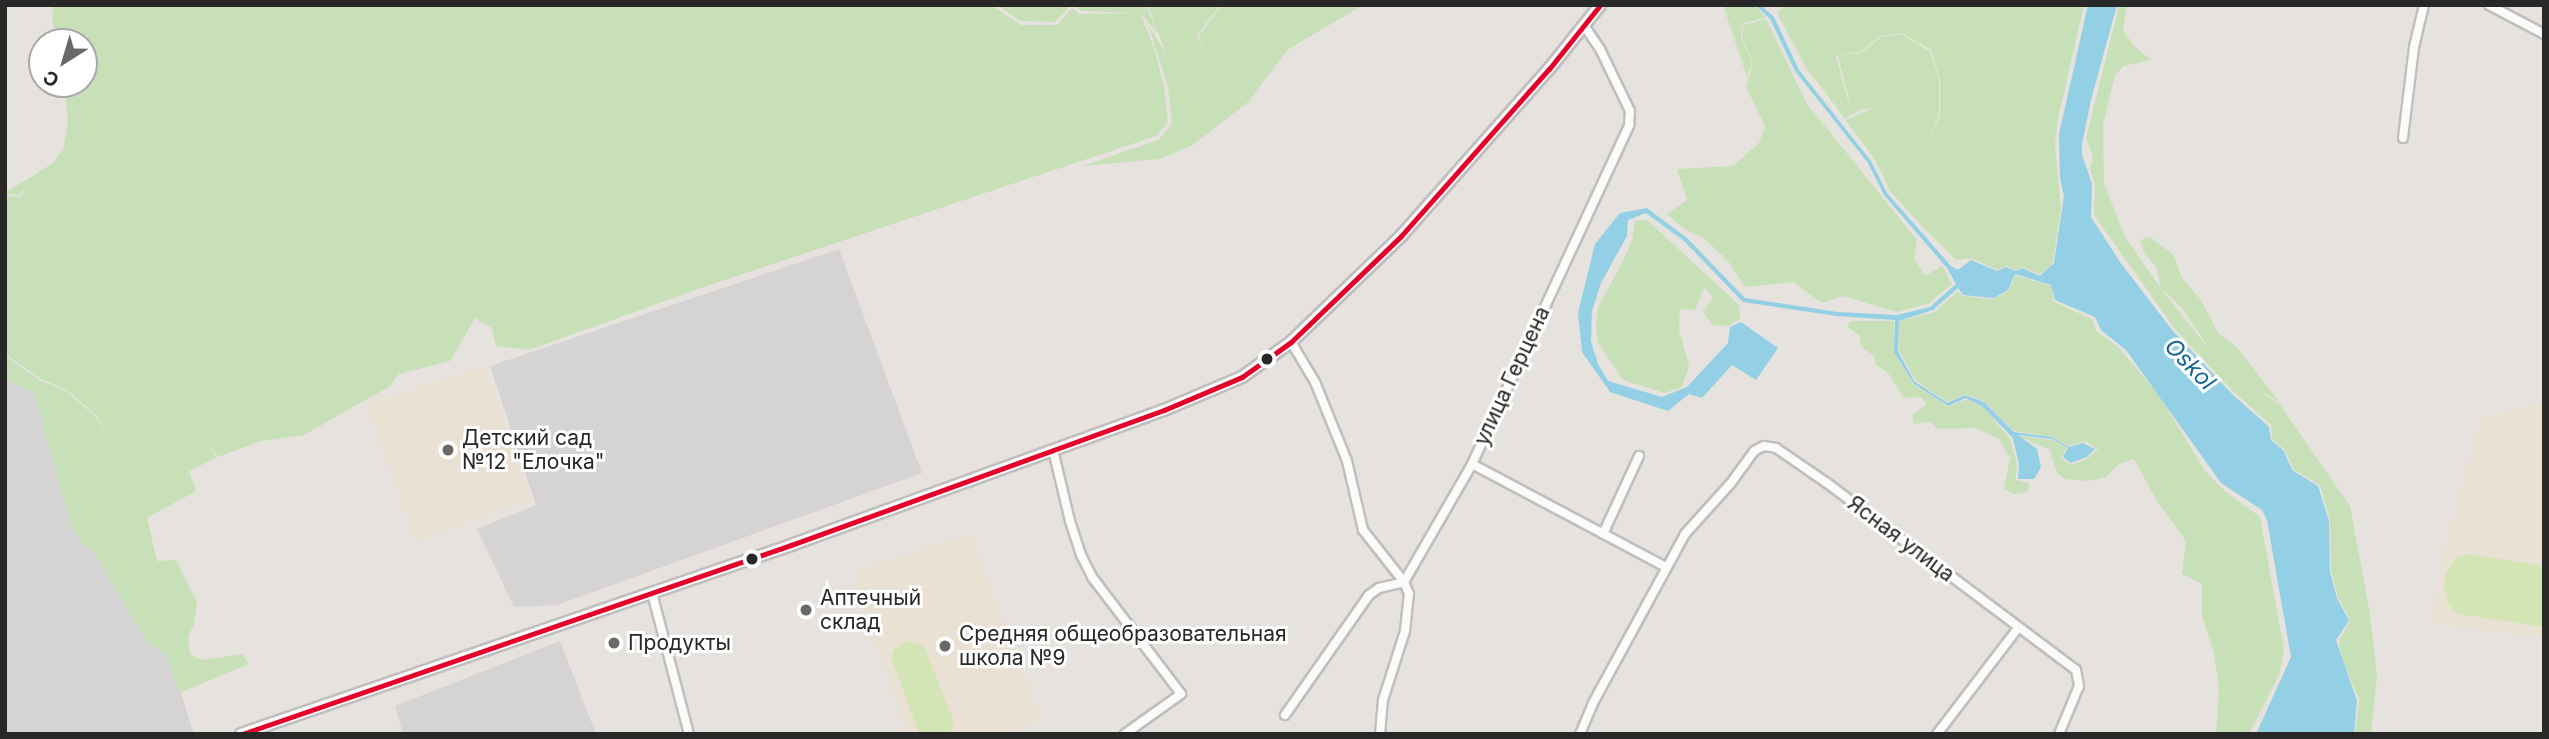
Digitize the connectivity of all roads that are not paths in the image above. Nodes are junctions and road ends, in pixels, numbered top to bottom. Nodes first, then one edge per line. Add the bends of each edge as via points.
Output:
1 (1600, 5) edge
2 (2424, 5) edge
3 (2489, 5) edge
4 (1584, 25) junction
5 (2544, 34) edge
6 (2403, 138) dead end
7 (1291, 342) junction
8 (1053, 450) junction
9 (1639, 456) dead end
10 (1472, 464) junction
11 (1603, 534) junction
12 (1666, 567) junction
13 (1404, 582) junction
14 (652, 593) junction
15 (2018, 628) junction
16 (1285, 715) dead end
17 (241, 734) edge
18 (689, 734) edge
19 (1125, 734) edge
20 (1381, 734) edge
21 (1580, 734) edge
22 (1937, 734) edge
23 (2059, 734) edge

1 - 4 main road
2 - 6 street
3 - 5 street
4 - 7 main road via 1401,236
4 - 10 street, улица Герцена via 1630,111 1629,125
7 - 8 main road via 1242,377 1204,395
7 - 13 street via 1315,382 1347,461 1363,530
8 - 14 main road
8 - 19 street via 1070,521 1092,577 1181,694
9 - 11 street
10 - 11 street
10 - 13 street, улица Герцена
11 - 12 street
12 - 15 street, Ясная улица via 1685,534 1754,451 1776,447
12 - 21 street, Ясная улица
13 - 16 street via 1369,595
13 - 20 street via 1409,594 1405,631 1383,700
14 - 17 main road
14 - 18 street
15 - 22 street
15 - 23 street, Ясная улица via 2076,670 2079,686

